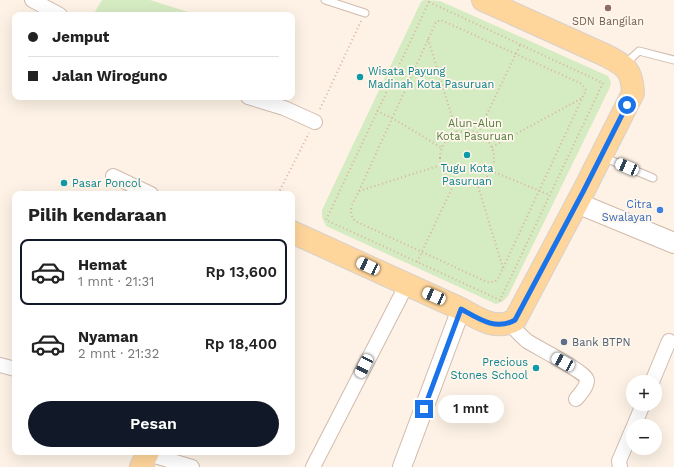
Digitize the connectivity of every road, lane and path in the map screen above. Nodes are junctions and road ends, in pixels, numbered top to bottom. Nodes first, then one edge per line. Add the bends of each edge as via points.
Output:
1 (32, 0) edge
2 (325, 0) edge
3 (483, 0) edge
4 (54, 12) edge
5 (365, 13) joint
6 (428, 39) junction
7 (520, 45) junction
8 (516, 54) junction
9 (674, 60) edge
10 (615, 61) junction
11 (582, 98) junction
12 (258, 100) edge
13 (377, 111) junction
14 (392, 118) junction
15 (315, 122) junction
16 (457, 133) junction
17 (478, 133) junction
18 (492, 147) junction
19 (442, 148) junction
20 (600, 156) junction
21 (441, 165) junction
22 (491, 171) junction
23 (113, 176) dead end
24 (653, 178) dead end
25 (455, 182) junction
26 (477, 183) junction
27 (145, 191) edge
28 (280, 191) edge
29 (359, 191) junction
30 (539, 191) junction
31 (550, 195) junction
32 (577, 203) junction
33 (295, 233) edge
34 (674, 244) edge
35 (422, 252) junction
36 (417, 262) junction
37 (503, 268) junction
38 (406, 284) junction
39 (461, 309) junction
40 (509, 323) junction
41 (669, 341) dead end
42 (0, 365) edge
43 (12, 368) edge
44 (655, 375) edge
45 (576, 399) dead end
46 (626, 445) edge
47 (146, 458) edge
48 (192, 467) edge
49 (313, 467) edge
50 (402, 467) edge
51 (620, 467) edge

1 - 4 street
2 - 5 lane
3 - 10 main road
5 - 15 path
6 - 8 path via 436,22 441,20
6 - 14 path
6 - 16 path
7 - 8 path
7 - 13 path via 429,2
7 - 31 path via 603,83
8 - 11 path via 582,84 586,90
8 - 17 path
9 - 10 lane via 639,51
10 - 20 main road via 630,73 633,93
11 - 18 path
11 - 30 path
12 - 15 street
13 - 14 path
13 - 36 path via 326,220
14 - 19 path
14 - 29 path
15 - 28 path
16 - 17 path
16 - 19 path via 448,139
17 - 18 path
18 - 22 path via 494,156
19 - 21 path
20 - 24 lane
20 - 32 main road
21 - 25 path via 446,175
21 - 29 path
22 - 26 path
22 - 30 path
23 - 27 street
25 - 26 path via 462,185
25 - 35 path
26 - 37 path
29 - 35 path via 350,211 355,221
30 - 31 path
30 - 37 path
31 - 36 path via 500,300
32 - 34 main road
32 - 40 main road via 515,320
33 - 38 main road
35 - 36 path
35 - 37 path via 488,282 498,279
38 - 39 main road
38 - 49 street
39 - 40 main road via 496,325
39 - 50 street
40 - 45 street via 526,340 575,368 586,378 584,389
41 - 44 street
42 - 43 street
46 - 51 street
47 - 48 street

